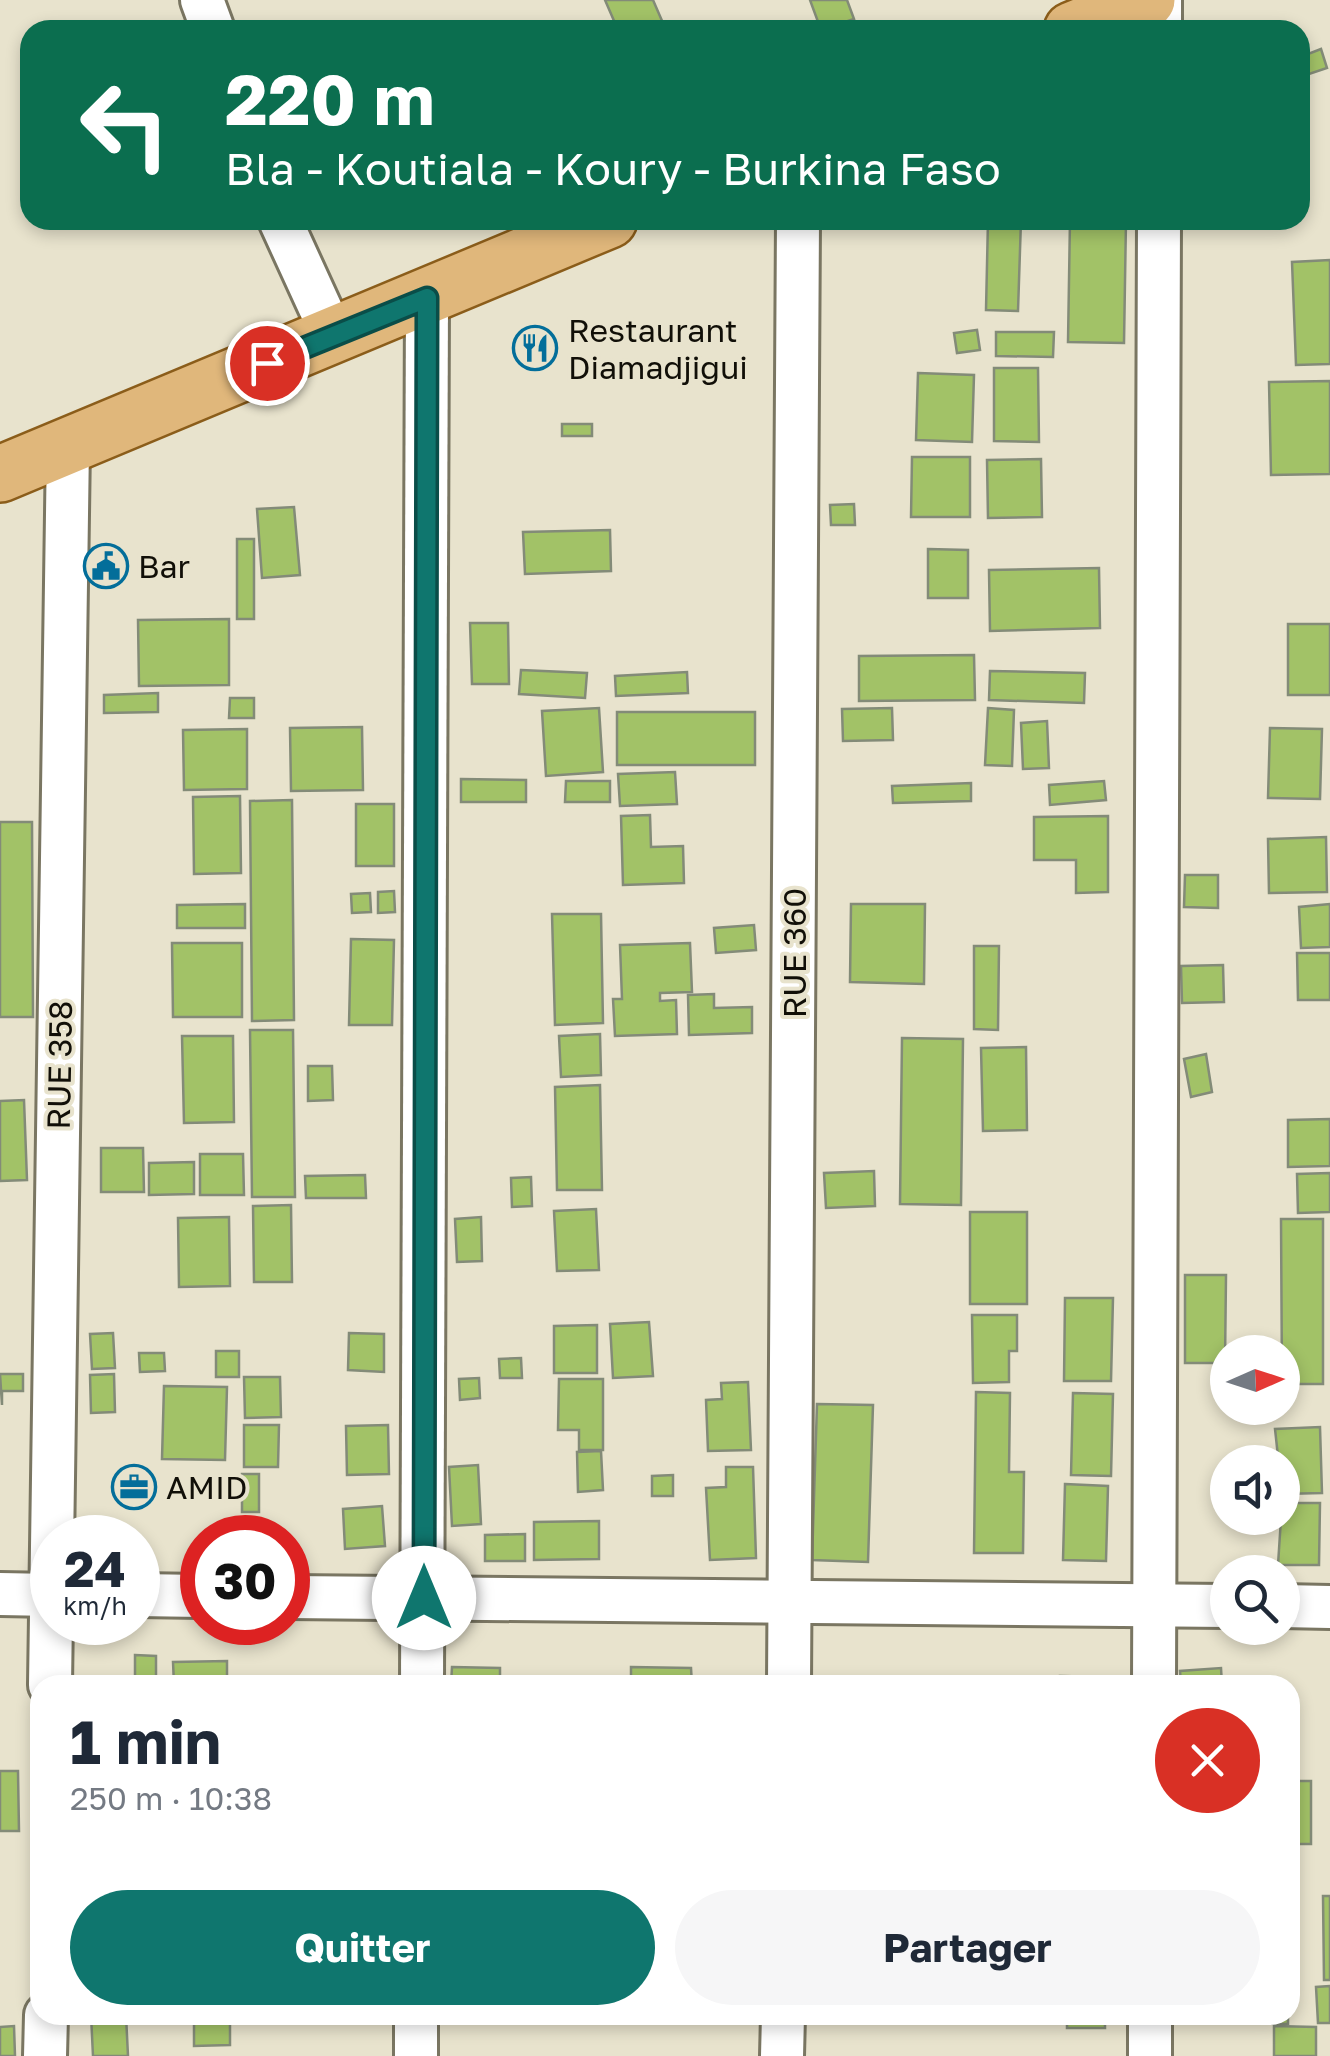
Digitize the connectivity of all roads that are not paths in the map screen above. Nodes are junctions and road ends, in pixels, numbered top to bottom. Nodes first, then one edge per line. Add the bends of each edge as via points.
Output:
1 (1147, 0) edge
2 (1097, 20) edge
3 (285, 230) edge
4 (585, 230) edge
5 (798, 230) edge
6 (1159, 230) edge
7 (427, 298) junction
8 (333, 336) junction
9 (68, 444) junction
10 (1, 471) edge
11 (53, 1515) edge
12 (0, 1594) edge
13 (30, 1595) edge
14 (310, 1597) edge
15 (424, 1598) junction
16 (791, 1602) junction
17 (1155, 1605) junction
18 (1210, 1606) edge
19 (1300, 1606) edge
20 (1330, 1607) edge
21 (51, 1645) edge
22 (50, 1675) edge
23 (422, 1675) edge
24 (790, 1675) edge
25 (1154, 1675) edge
26 (46, 2025) edge
27 (416, 2025) edge
28 (783, 2025) edge
29 (1150, 2025) edge
30 (45, 2056) edge
31 (416, 2056) edge
32 (782, 2056) edge
33 (1150, 2056) edge

1 - 2 main road
3 - 8 street
4 - 7 main road
5 - 16 street, RUE 360
6 - 17 street
7 - 8 main road
7 - 15 street
8 - 9 main road
9 - 10 main road
9 - 11 street, RUE 358
12 - 13 street
14 - 15 street
15 - 16 street
15 - 23 street
16 - 17 street
16 - 24 street, RUE 360
17 - 18 street
17 - 25 street
19 - 20 street
21 - 22 street, RUE 358
26 - 30 street
27 - 31 street
28 - 32 street
29 - 33 street

